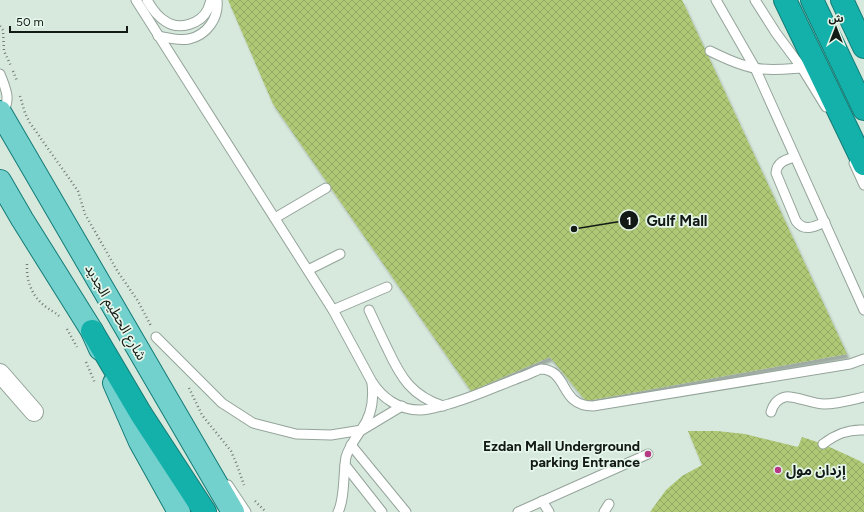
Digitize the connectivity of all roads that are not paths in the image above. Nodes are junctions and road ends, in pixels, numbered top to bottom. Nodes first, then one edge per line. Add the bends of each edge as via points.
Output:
1 (136, 0) edge
2 (147, 0) edge
3 (211, 0) edge
4 (217, 0) edge
5 (716, 0) edge
6 (755, 0) edge
7 (785, 0) edge
8 (812, 0) edge
9 (842, 0) edge
10 (158, 36) junction
11 (864, 47) edge
12 (710, 51) dead end
13 (755, 68) junction
14 (802, 68) junction
15 (0, 74) edge
16 (864, 109) edge
17 (1, 113) edge
18 (794, 157) junction
19 (864, 164) edge
20 (0, 181) edge
21 (864, 185) edge
22 (326, 188) dead end
23 (275, 218) junction
24 (825, 222) junction
25 (340, 254) dead end
26 (308, 270) junction
27 (387, 286) dead end
28 (333, 310) junction
29 (369, 310) dead end
30 (864, 310) edge
31 (92, 331) junction
32 (156, 337) road end
33 (864, 359) edge
34 (0, 373) edge
35 (372, 382) junction
36 (864, 398) edge
37 (402, 406) junction
38 (443, 406) junction
39 (34, 412) dead end
40 (771, 412) dead end
41 (362, 430) junction
42 (864, 430) edge
43 (823, 444) dead end
44 (351, 445) junction
45 (648, 454) dead end
46 (345, 465) junction
47 (208, 471) junction
48 (542, 501) junction
49 (179, 512) edge
50 (205, 512) edge
51 (233, 512) edge
52 (246, 512) edge
53 (338, 512) edge
54 (382, 512) edge
55 (406, 512) edge
56 (518, 512) edge
57 (549, 512) edge

1 - 10 lane
2 - 3 lane via 165,21 184,26 202,17
4 - 10 lane via 215,18 209,28 200,35 189,39
5 - 13 lane
6 - 14 lane
7 - 19 highway
8 - 16 highway
9 - 11 highway
10 - 23 lane
12 - 13 lane
13 - 14 lane
13 - 18 lane
14 - 21 lane via 835,123
15 - 17 lane via 8,100 6,108
17 - 47 main road, شارع الحطيم الجديد
18 - 24 lane
18 - 24 lane via 779,164 776,173 796,221 806,228
20 - 31 main road
22 - 23 lane
23 - 26 lane
24 - 30 lane
25 - 26 lane
26 - 28 lane
27 - 28 lane
28 - 35 lane
29 - 38 lane via 406,383 423,397
31 - 49 main road via 140,442
31 - 50 highway via 141,414
32 - 41 lane via 222,403 253,423 296,434 332,435
33 - 38 lane via 850,364 594,406 576,401 567,393 553,371 541,369
34 - 39 street
35 - 37 lane via 384,397
35 - 41 lane via 370,412
36 - 40 lane via 824,404 786,397 776,402
37 - 38 lane via 418,410
37 - 41 lane
41 - 44 lane
42 - 43 lane via 840,433
44 - 46 lane
44 - 55 lane
45 - 48 lane
46 - 53 lane
46 - 54 lane
47 - 51 main road, شارع الحطيم الجديد
47 - 52 lane via 224,480
48 - 56 lane
48 - 57 lane

